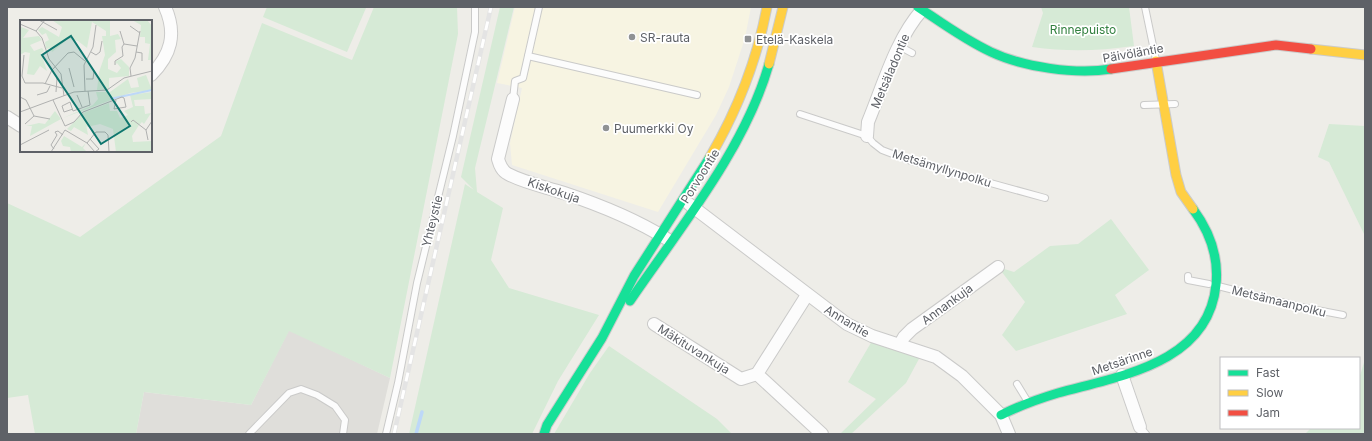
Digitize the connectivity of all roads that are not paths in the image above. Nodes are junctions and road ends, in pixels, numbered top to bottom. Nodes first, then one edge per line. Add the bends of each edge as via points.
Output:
1 (165, 7) edge
2 (475, 7) edge
3 (539, 7) edge
4 (767, 7) edge
5 (783, 7) edge
6 (1145, 7) edge
7 (920, 8) edge
8 (899, 46) junction
9 (912, 53) dead end
10 (1365, 55) edge
11 (528, 56) junction
12 (1156, 61) junction
13 (152, 74) edge
14 (697, 95) dead end
15 (513, 99) joint
16 (1174, 104) dead end
17 (1144, 105) dead end
18 (1165, 105) junction
19 (800, 114) dead end
20 (7, 117) edge
21 (20, 125) edge
22 (867, 136) junction
23 (1045, 198) dead end
24 (683, 200) junction
25 (695, 207) junction
26 (660, 235) junction
27 (671, 242) junction
28 (998, 267) dead end
29 (1188, 276) dead end
30 (1213, 285) junction
31 (807, 295) junction
32 (1343, 315) dead end
33 (654, 324) dead end
34 (602, 338) junction
35 (900, 344) junction
36 (757, 374) junction
37 (1122, 374) junction
38 (1017, 384) dead end
39 (1029, 403) junction
40 (1001, 415) junction
41 (546, 430) edge
42 (1143, 431) edge
43 (249, 434) edge
44 (343, 434) edge
45 (386, 434) edge
46 (822, 434) edge
47 (1009, 434) edge

1 - 13 street via 170,28 170,46 159,67
2 - 45 lane, Yhteystie via 475,32 453,136 417,282
3 - 11 lane
4 - 24 street, Porvoontie via 748,79 723,135
5 - 25 street, Porvoontie via 762,84 735,142
6 - 12 lane
7 - 8 street, Metsäladontie
7 - 12 street, Päivöläntie via 962,37 992,53 1039,67 1093,72
8 - 9 lane
8 - 22 street, Metsäladontie via 868,122
10 - 12 street, Päivöläntie via 1276,45
11 - 14 lane
11 - 15 lane via 523,78 515,81
12 - 18 street, Metsärinne
15 - 26 street, Kiskokuja via 498,160 501,168 513,176 625,216
16 - 18 lane
17 - 18 lane
18 - 30 street, Metsärinne via 1172,158 1179,187 1208,233 1217,265
19 - 22 lane, Metsämyllynpolku
20 - 21 street
22 - 23 lane, Metsämyllynpolku via 882,150
24 - 25 street, Annantie
24 - 26 street, Porvoontie
25 - 27 street, Porvoontie
25 - 31 street, Annantie
26 - 27 street, Kiskokuja
26 - 34 street, Porvoontie via 634,276
27 - 34 street, Porvoontie
28 - 35 street, Annankuja via 912,329
29 - 30 lane, Metsämaanpolku via 1188,280
30 - 32 lane, Metsämaanpolku
30 - 37 street, Metsärinne via 1212,308 1195,336 1177,352 1150,366
31 - 35 street, Annantie via 848,324 872,336
31 - 36 street
33 - 36 street, Mäkituvankuja via 741,379
34 - 41 street, Porvoontie
35 - 40 street, Annantie via 936,357 962,376
36 - 46 street
37 - 39 street, Metsärinne
37 - 42 street
38 - 39 lane
39 - 40 street, Metsärinne
40 - 47 street, Annantie
43 - 44 lane via 289,393 301,389 335,406 345,420

